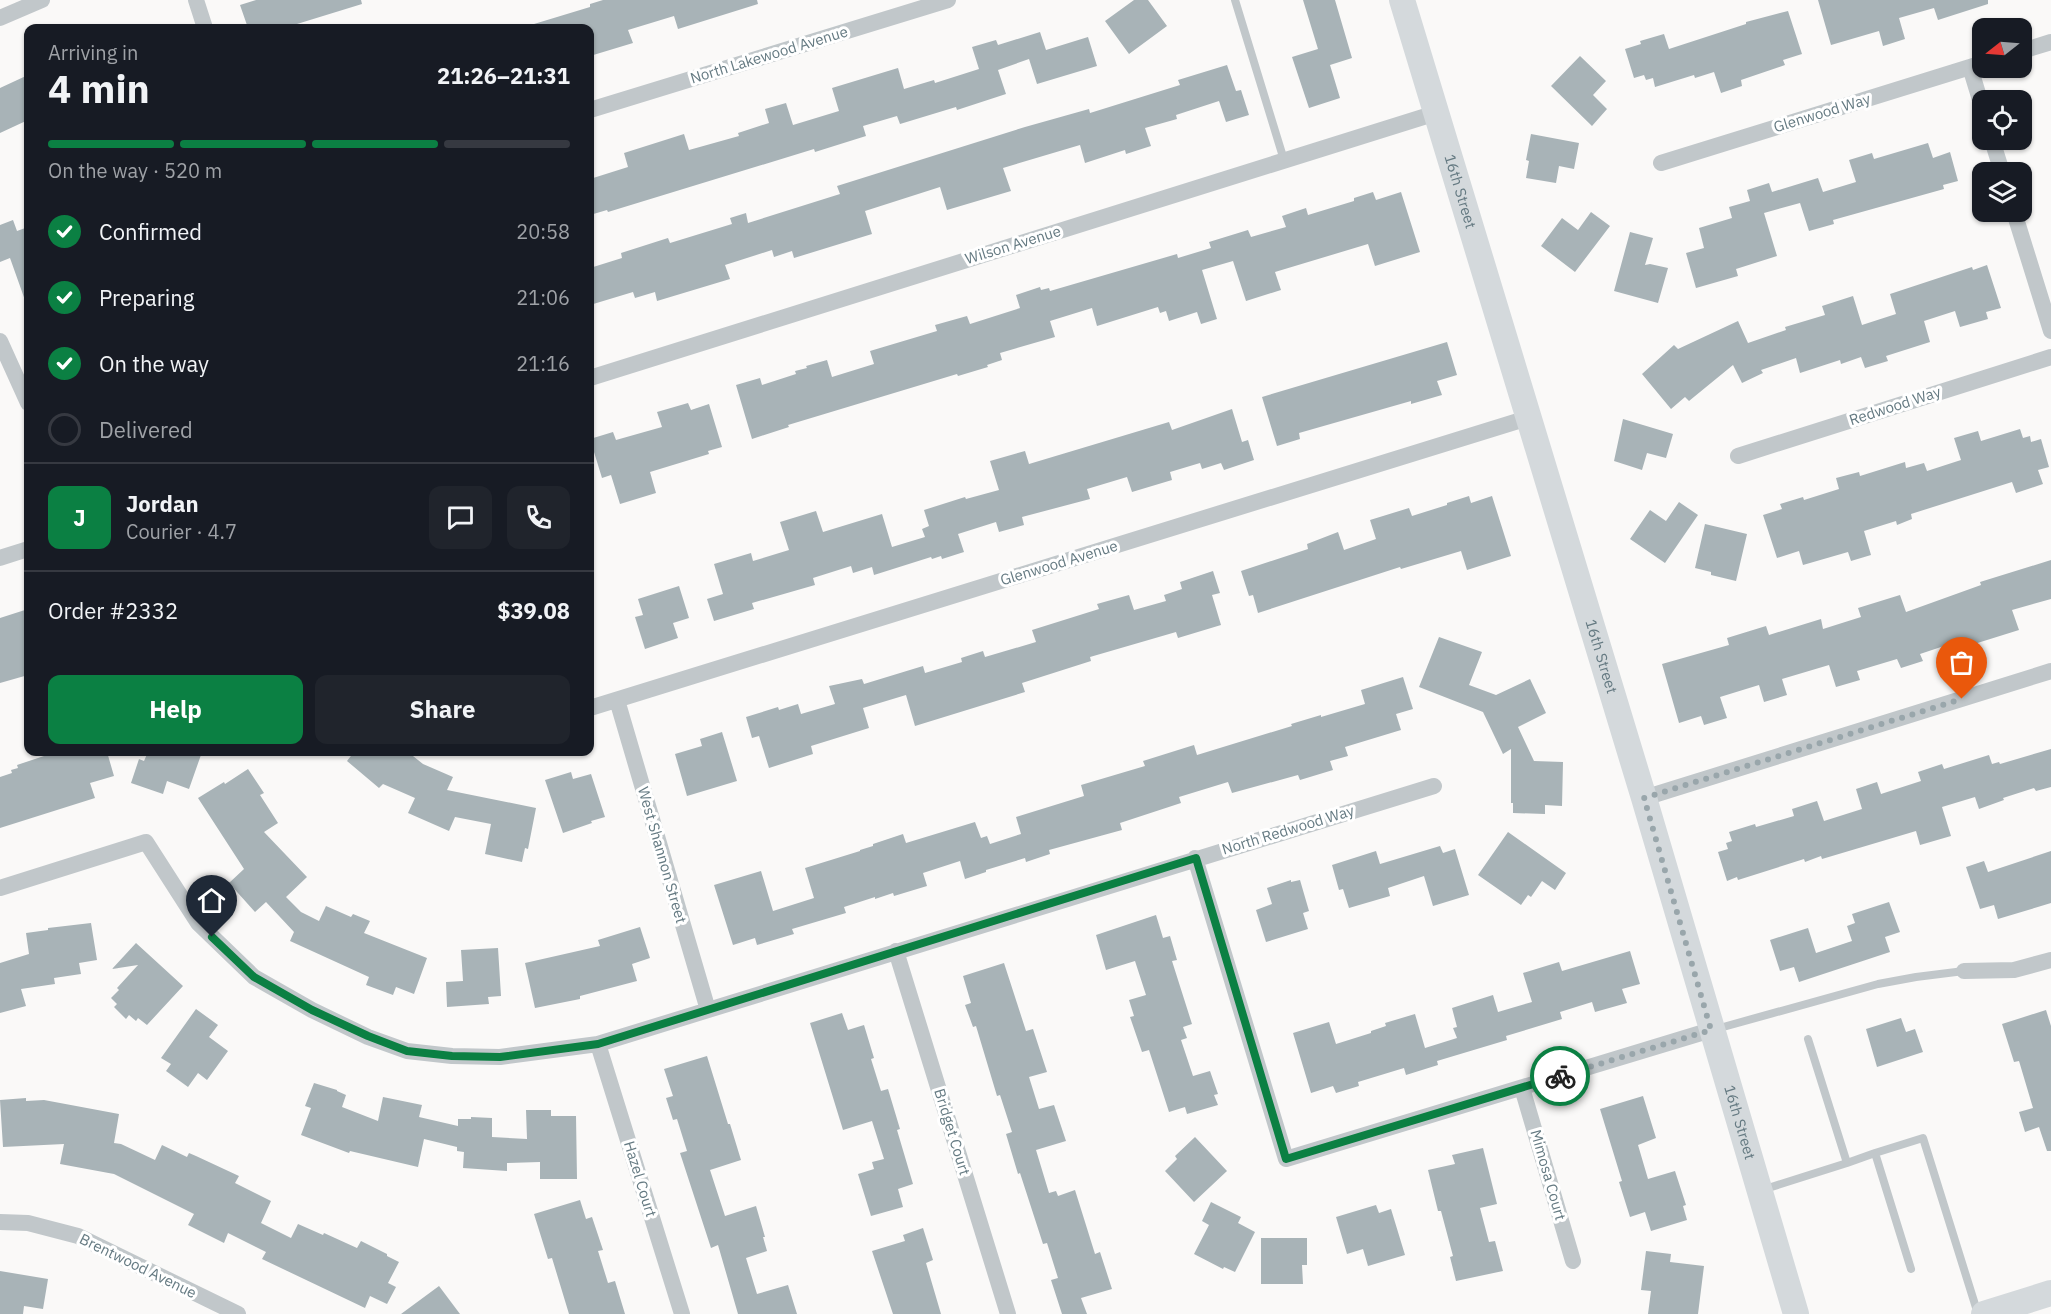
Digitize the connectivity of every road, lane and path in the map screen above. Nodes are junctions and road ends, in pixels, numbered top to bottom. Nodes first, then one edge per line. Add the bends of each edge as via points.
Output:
1 (42, 0) edge
2 (196, 0) edge
3 (948, 0) edge
4 (1235, 0) edge
5 (1402, 0) edge
6 (0, 18) edge
7 (204, 24) edge
8 (2051, 42) edge
9 (2032, 48) edge
10 (1972, 66) edge
11 (594, 109) edge
12 (1436, 113) junction
13 (1284, 160) junction
14 (1661, 163) dead end
15 (2017, 222) edge
16 (2051, 331) edge
17 (0, 341) edge
18 (2051, 357) edge
19 (594, 377) edge
20 (24, 394) edge
21 (1528, 418) junction
22 (1738, 456) dead end
23 (24, 550) edge
24 (0, 558) edge
25 (2051, 671) edge
26 (617, 700) junction
27 (594, 707) edge
28 (1434, 786) dead end
29 (1644, 798) junction
30 (1196, 858) junction
31 (0, 888) edge
32 (896, 951) junction
33 (2051, 960) edge
34 (1964, 971) joint
35 (708, 1010) junction
36 (1711, 1030) junction
37 (1808, 1039) dead end
38 (598, 1044) junction
39 (1522, 1088) junction
40 (1875, 1153) junction
41 (1847, 1162) junction
42 (1758, 1192) junction
43 (0, 1222) edge
44 (1573, 1262) dead end
45 (1911, 1269) dead end
46 (2051, 1293) edge
47 (237, 1314) edge
48 (682, 1314) edge
49 (1008, 1314) edge
50 (1796, 1314) edge
51 (1978, 1314) edge
52 (1984, 1314) edge

1 - 6 street
2 - 7 street
3 - 11 street, North Lakewood Avenue
4 - 13 lane
5 - 12 main road, 16th Street
8 - 9 street
10 - 14 street, Glenwood Way
12 - 13 street, Wilson Avenue
12 - 21 main road, 16th Street
13 - 19 street, Wilson Avenue
15 - 16 street
17 - 20 street
18 - 22 street, Redwood Way
21 - 26 street, Glenwood Avenue
21 - 29 main road, 16th Street
23 - 24 street
25 - 29 street
26 - 27 street, Glenwood Avenue
26 - 35 street, West Shannon Street
28 - 30 street, North Redwood Way
29 - 36 main road, 16th Street
30 - 32 street, North Redwood Way
30 - 39 street via 1286,1159
31 - 38 street, North Redwood Way via 146,842 198,923 254,977 368,1036 407,1051 452,1056 500,1057
32 - 35 street, North Redwood Way
32 - 49 street, Bridget Court
33 - 34 street via 2014,970
34 - 36 lane via 1878,984
35 - 38 street, North Redwood Way
36 - 39 street
36 - 42 main road, 16th Street
37 - 41 lane
38 - 48 street, Hazel Court
39 - 44 street, Mimosa Court
40 - 41 lane
40 - 45 lane
40 - 51 lane via 1923,1138
41 - 42 lane
42 - 50 main road, 16th Street
43 - 47 street, Brentwood Avenue via 28,1223 78,1236
46 - 52 main road

